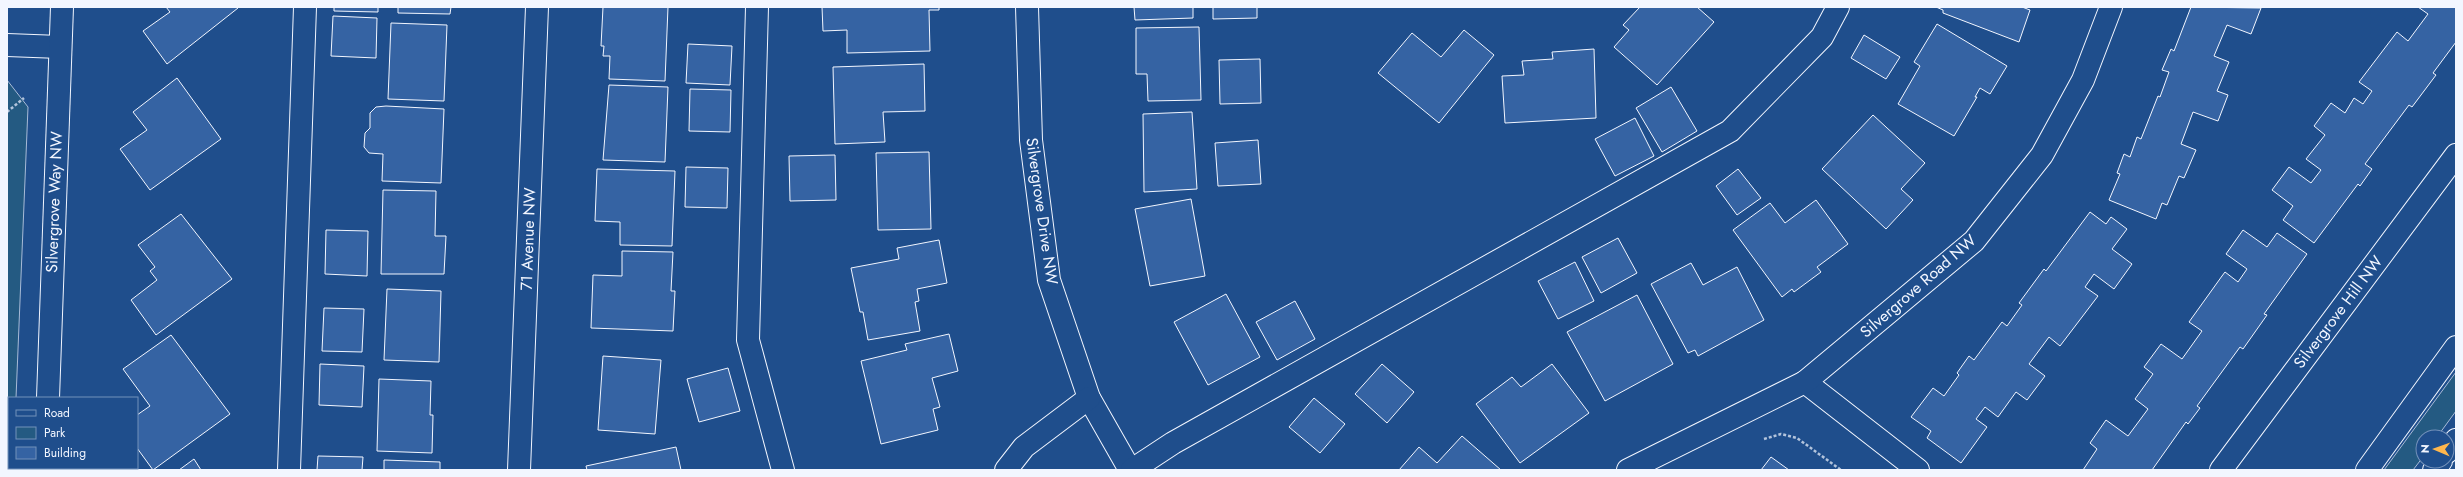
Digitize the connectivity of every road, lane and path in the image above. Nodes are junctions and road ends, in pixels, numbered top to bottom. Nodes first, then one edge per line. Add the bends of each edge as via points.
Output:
1 (62, 7) edge
2 (305, 7) edge
3 (537, 7) edge
4 (757, 7) edge
5 (1027, 7) edge
6 (1838, 7) edge
7 (2111, 7) edge
8 (7, 45) edge
9 (60, 47) junction
10 (24, 98) dead end
11 (7, 112) edge
12 (2456, 155) edge
13 (2456, 347) edge
14 (1805, 382) junction
15 (48, 397) edge
16 (1089, 398) junction
17 (1764, 439) dead end
18 (289, 470) edge
19 (519, 470) edge
20 (783, 470) edge
21 (1006, 470) edge
22 (1131, 470) edge
23 (1628, 470) edge
24 (1841, 470) edge
25 (1918, 470) edge
26 (2221, 470) edge
27 (2368, 470) edge

1 - 9 street, Silvergrove Way NW
2 - 18 street
3 - 19 street, 71 Avenue NW
4 - 20 street via 748,340
5 - 16 street, Silvergrove Drive NW via 1031,140 1049,280
6 - 22 street via 1822,37 1730,131 1173,443
7 - 14 street, Silvergrove Road NW via 2083,80 2042,155 1974,241
8 - 9 street
9 - 15 street, Silvergrove Way NW
10 - 11 path
12 - 26 street, Silvergrove Hill NW
13 - 27 street
14 - 23 street, Silvergrove Road NW
14 - 25 street
16 - 21 street via 1024,447
16 - 22 street, Silvergrove Drive NW
17 - 24 path via 1781,434 1797,438

